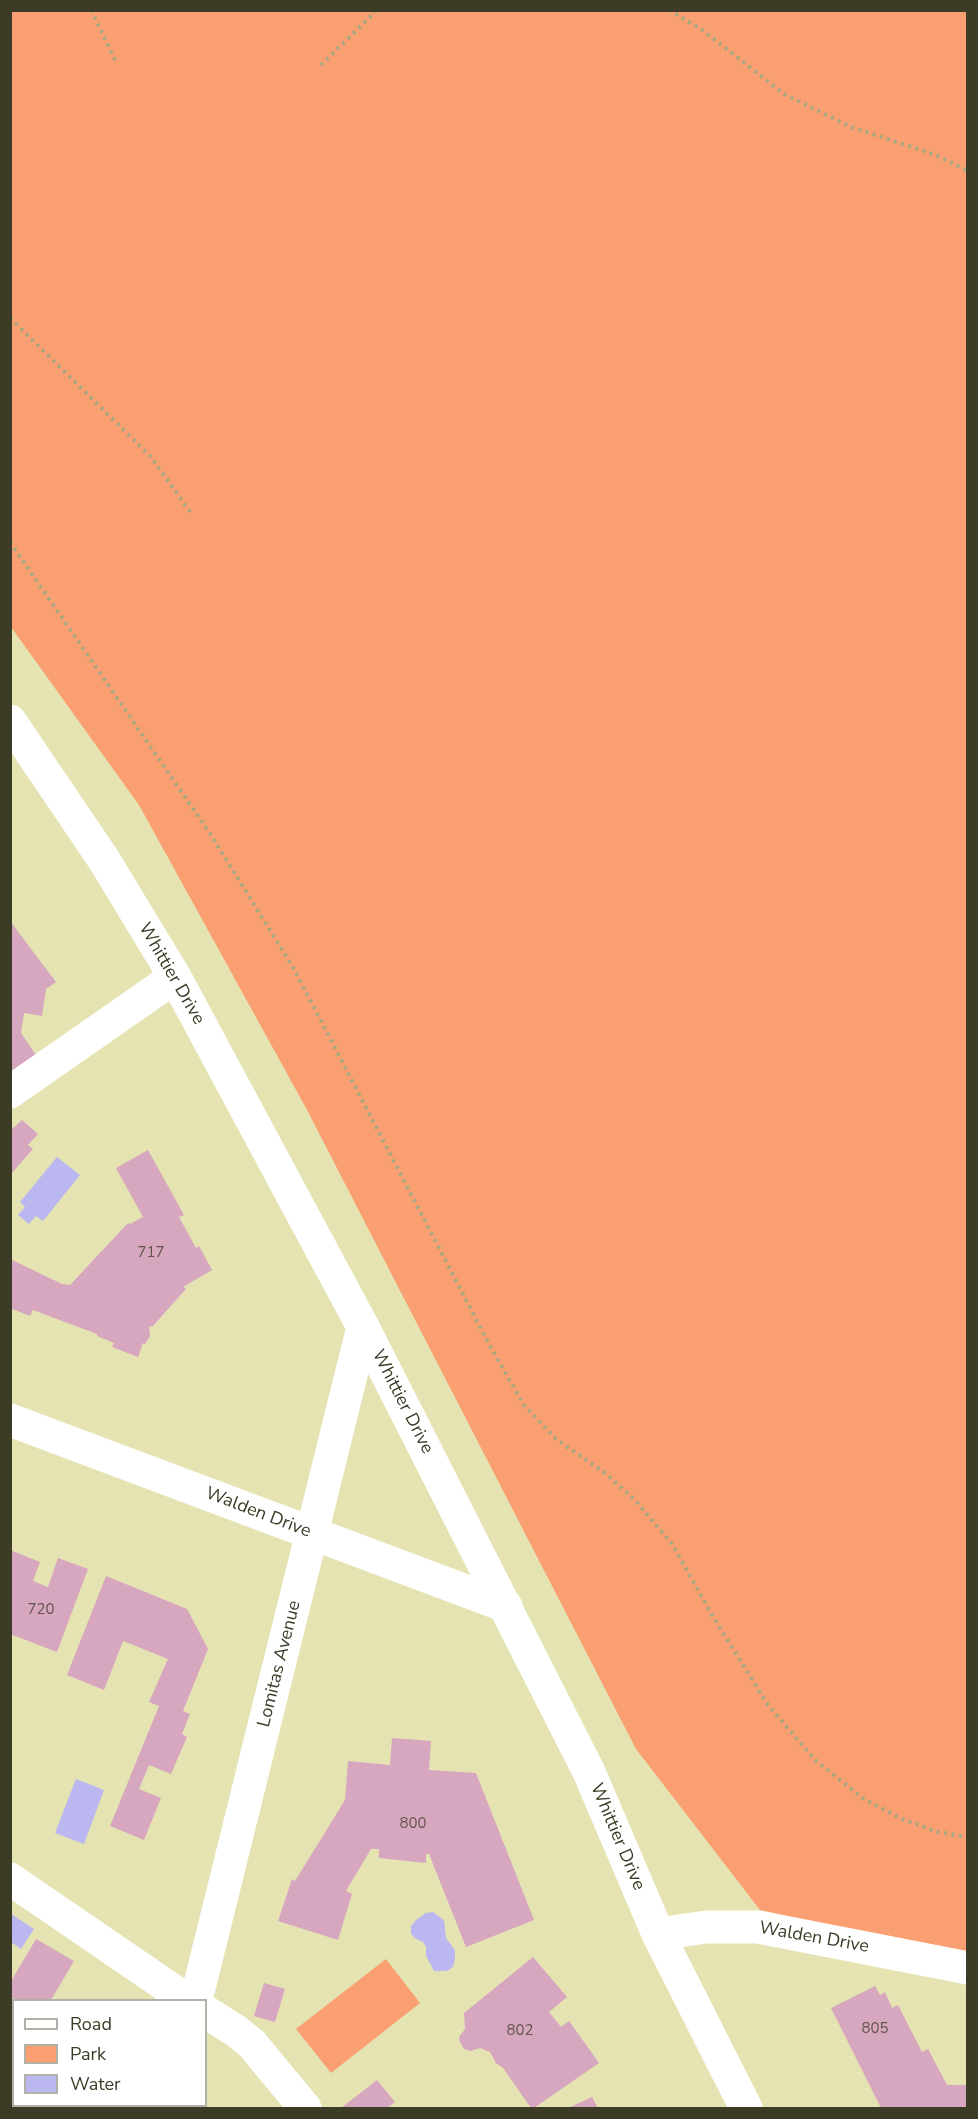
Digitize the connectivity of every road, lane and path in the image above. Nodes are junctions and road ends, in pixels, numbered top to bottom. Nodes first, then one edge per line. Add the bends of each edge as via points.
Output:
1 (91, 10) edge
2 (377, 10) edge
3 (669, 10) edge
4 (117, 64) dead end
5 (321, 65) dead end
6 (968, 171) edge
7 (10, 318) edge
8 (190, 513) dead end
9 (10, 542) edge
10 (10, 721) edge
11 (174, 977) junction
12 (10, 1092) edge
13 (363, 1327) junction
14 (10, 1420) edge
15 (312, 1533) junction
16 (506, 1606) junction
17 (968, 1837) edge
18 (10, 1879) edge
19 (658, 1934) junction
20 (968, 1968) edge
21 (185, 1999) edge
22 (196, 1999) edge
23 (207, 2013) edge
24 (305, 2109) edge
25 (746, 2109) edge

1 - 4 path
2 - 5 path
3 - 6 path via 701,29 784,94 851,127 936,155
7 - 8 path via 150,457
9 - 17 path via 209,832 294,969 524,1405 556,1439 605,1473 635,1500 672,1544 768,1705 815,1760 864,1799 902,1819 938,1832
10 - 11 street, Whittier Drive via 104,860
11 - 12 street
11 - 13 street, Whittier Drive
13 - 15 street, Lomitas Avenue
13 - 16 street, Whittier Drive
14 - 15 street, Walden Drive
15 - 16 street, Walden Drive
15 - 22 street, Lomitas Avenue
16 - 19 street, Whittier Drive via 589,1772
18 - 21 street
19 - 20 street, Walden Drive via 710,1926 758,1927
19 - 25 street, Whittier Drive
23 - 24 street via 252,2044

